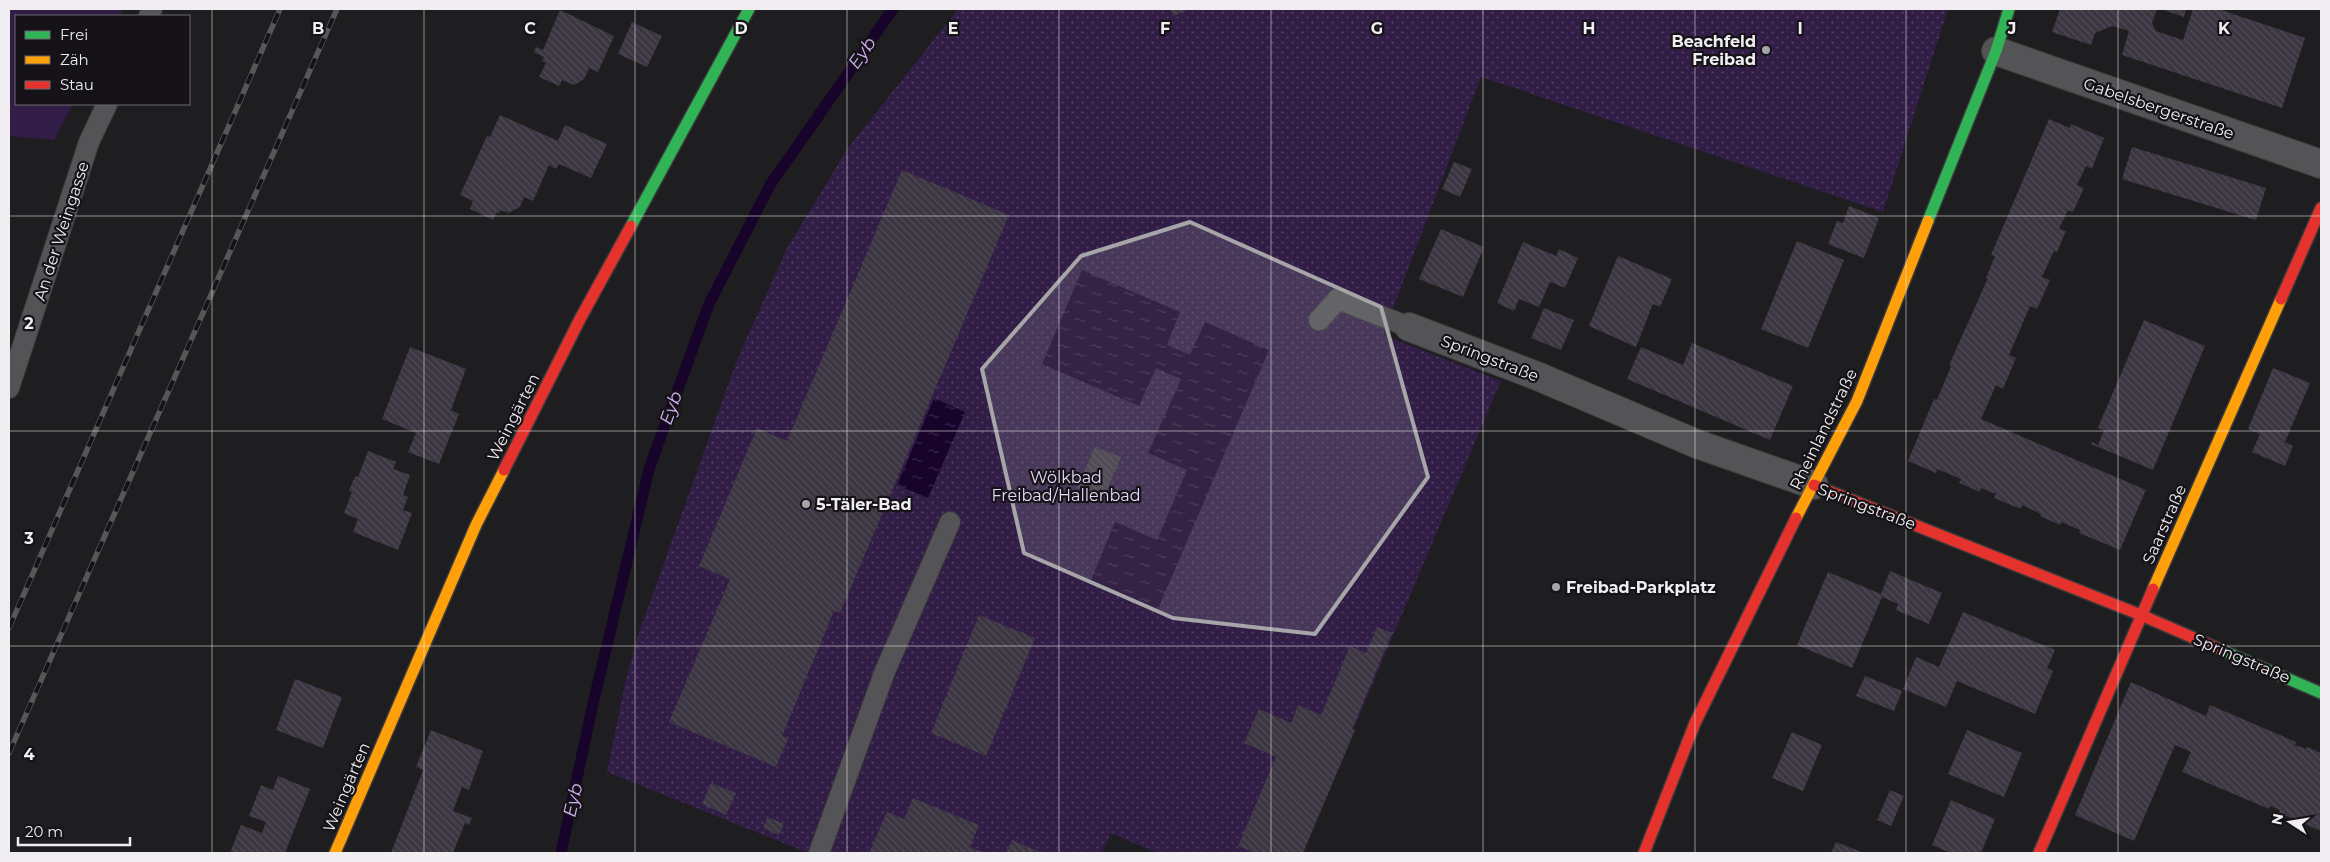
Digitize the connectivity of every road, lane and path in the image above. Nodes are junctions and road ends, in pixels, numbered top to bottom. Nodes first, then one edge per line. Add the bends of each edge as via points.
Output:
1 (748, 9) edge
2 (2009, 9) edge
3 (1996, 51) junction
4 (107, 105) edge
5 (2321, 164) edge
6 (2321, 208) edge
7 (1319, 320) dead end
8 (1409, 327) joint
9 (9, 388) edge
10 (1814, 485) junction
11 (950, 522) dead end
12 (2141, 615) junction
13 (2321, 693) edge
14 (335, 853) edge
15 (819, 853) edge
16 (1644, 853) edge
17 (2039, 853) edge

1 - 14 street, Weingärten via 580,319 476,525
2 - 3 street, Rheinlandstraße
3 - 5 street, Gabelsbergerstraße
3 - 10 street, Rheinlandstraße via 1857,401
4 - 9 lane, An der Weingasse via 89,142
6 - 12 street, Saarstraße
7 - 8 lane via 1338,300
8 - 10 street, Springstraße via 1537,376 1697,444
10 - 12 street, Springstraße
10 - 16 street, Rheinlandstraße via 1771,565 1695,723
11 - 15 lane via 885,671
12 - 13 street, Springstraße
12 - 17 street, Saarstraße

